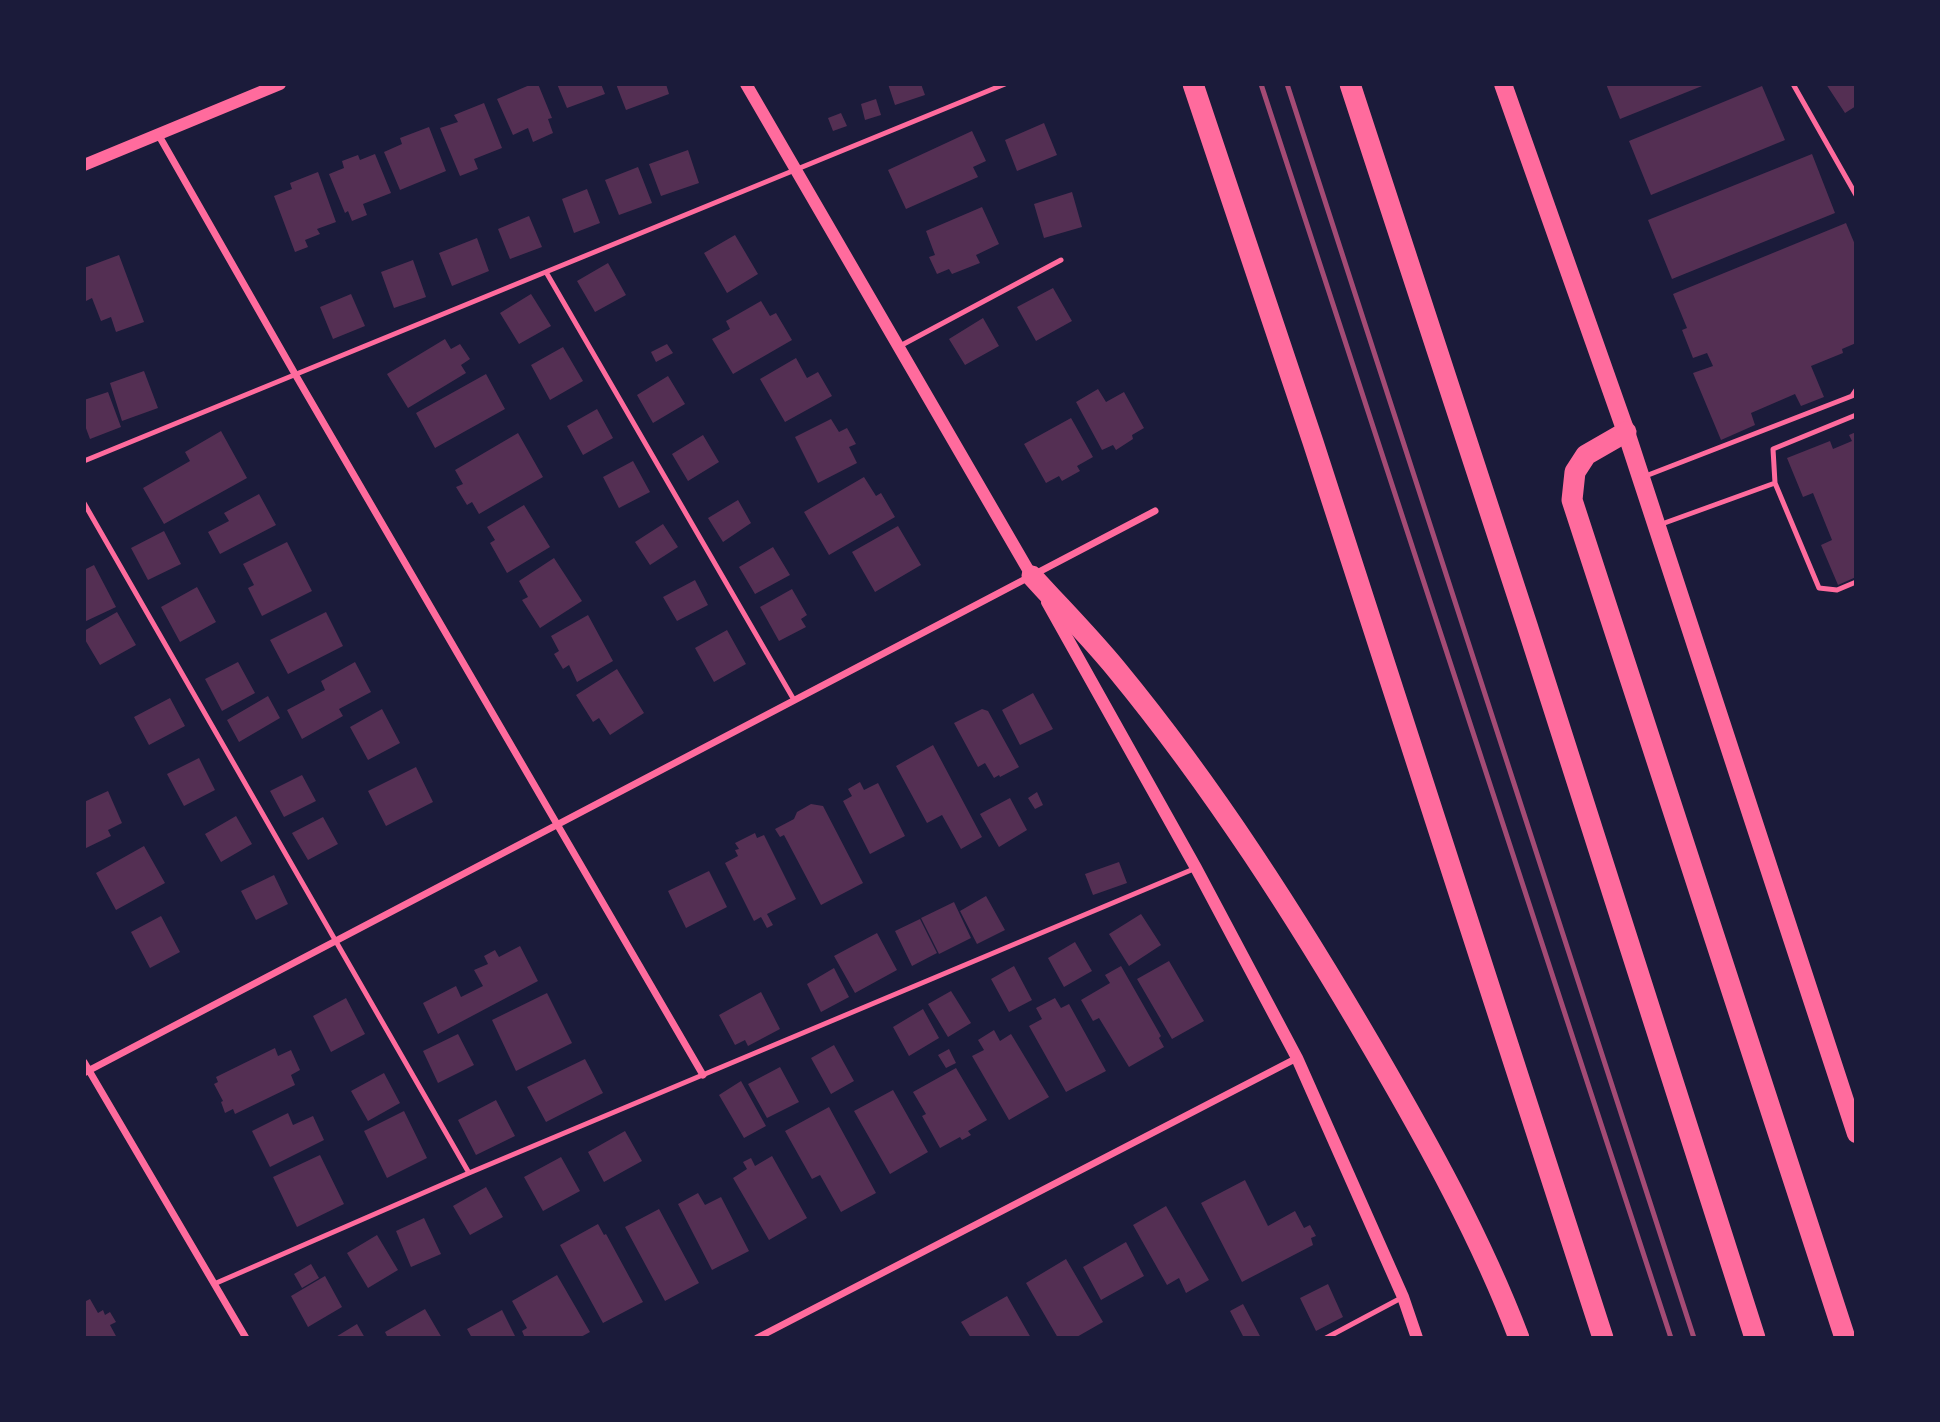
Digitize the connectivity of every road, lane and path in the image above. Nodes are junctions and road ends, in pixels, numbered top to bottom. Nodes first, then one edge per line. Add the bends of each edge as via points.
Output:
1 (280, 84) edge
2 (746, 84) edge
3 (1005, 84) edge
4 (1192, 84) edge
5 (1350, 84) edge
6 (1503, 84) edge
7 (1793, 84) edge
8 (158, 134) junction
9 (84, 165) edge
10 (797, 171) junction
11 (1856, 195) edge
12 (1061, 260) dead end
13 (546, 272) junction
14 (898, 347) junction
15 (295, 374) junction
16 (1856, 390) edge
17 (1856, 415) edge
18 (1626, 432) junction
19 (84, 461) edge
20 (1640, 478) junction
21 (1775, 483) junction
22 (84, 503) edge
23 (1155, 511) dead end
24 (1656, 526) junction
25 (1032, 576) junction
26 (1856, 582) edge
27 (794, 700) junction
28 (558, 824) junction
29 (1196, 868) junction
30 (336, 941) junction
31 (1297, 1058) junction
32 (84, 1062) edge
33 (87, 1072) edge
34 (704, 1075) junction
35 (1856, 1134) edge
36 (469, 1173) junction
37 (214, 1284) junction
38 (1403, 1297) junction
39 (246, 1338) edge
40 (757, 1338) edge
41 (1326, 1338) edge
42 (1417, 1338) edge
43 (1519, 1338) edge
44 (1604, 1338) edge
45 (1755, 1338) edge
46 (1846, 1338) edge

1 - 8 street
2 - 10 street
3 - 10 lane
4 - 44 highway
5 - 45 highway
6 - 18 main road
7 - 11 lane
8 - 9 street
8 - 15 street
10 - 13 lane
10 - 14 street
12 - 14 lane
13 - 15 lane
13 - 27 lane
14 - 25 street
15 - 19 lane
15 - 28 street
16 - 20 lane via 1852,396
17 - 21 lane via 1773,449
18 - 20 main road
18 - 46 highway via 1586,455 1575,472 1572,500
20 - 24 main road
21 - 24 lane
21 - 26 lane via 1819,588 1837,590
22 - 30 lane
23 - 25 street
24 - 35 main road
25 - 27 street
25 - 29 street
25 - 43 highway via 1116,669 1196,771 1314,946 1414,1118 1499,1286
27 - 28 street
28 - 30 street
28 - 34 street
29 - 31 street
29 - 34 lane
30 - 33 street
30 - 36 lane
31 - 38 street
31 - 40 street
32 - 33 street
33 - 37 street
34 - 36 lane
36 - 37 lane
37 - 39 street
38 - 41 lane
38 - 42 street

